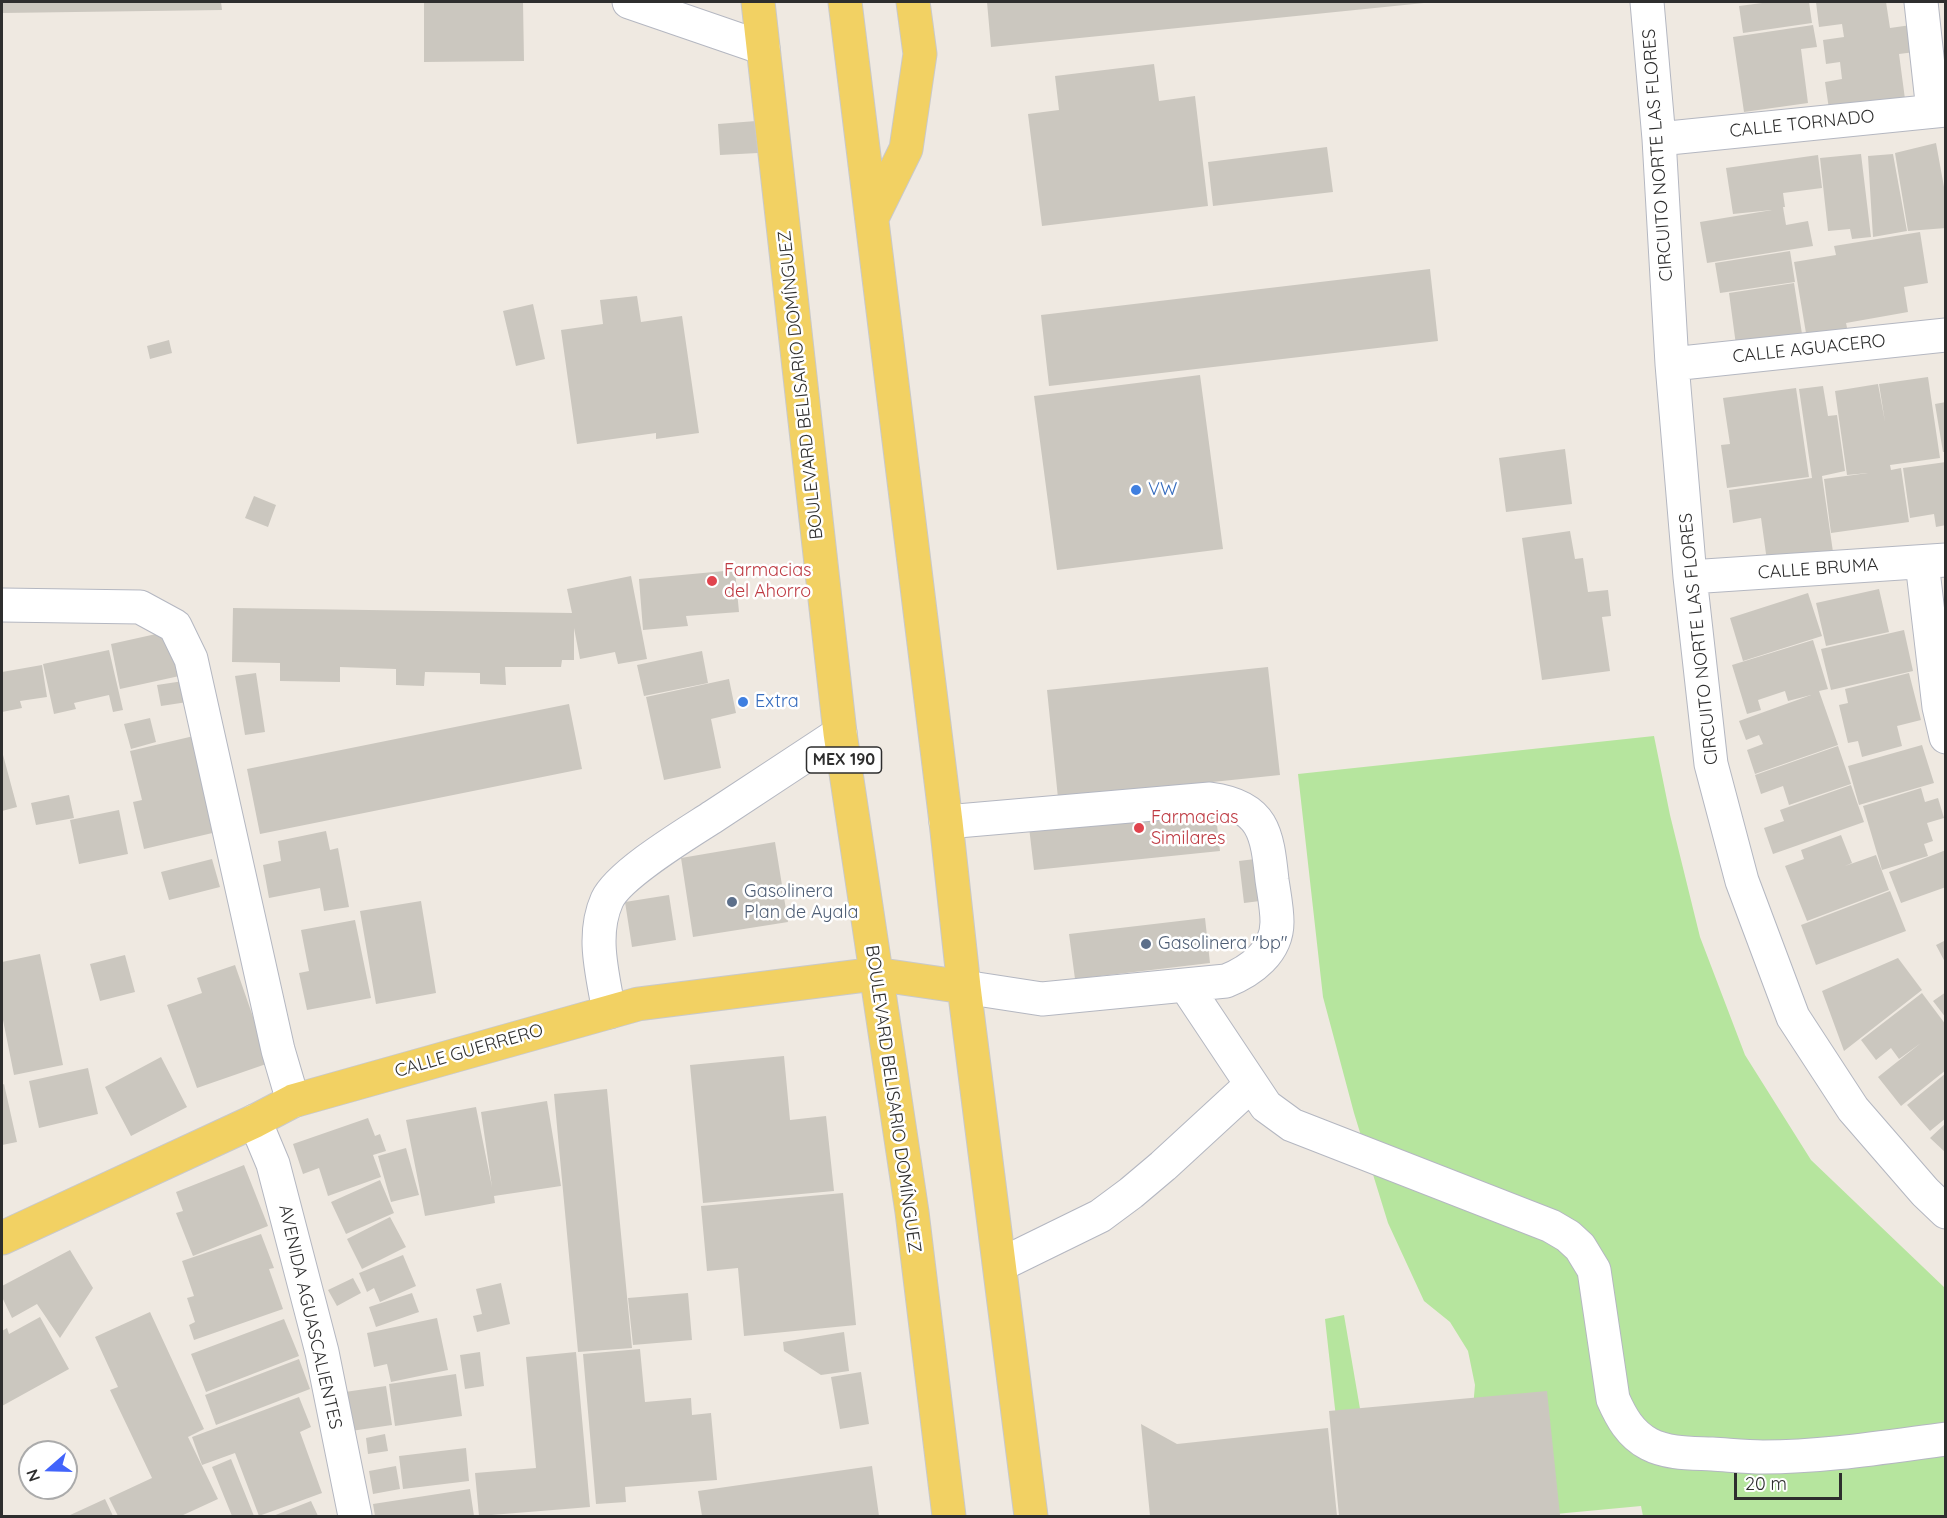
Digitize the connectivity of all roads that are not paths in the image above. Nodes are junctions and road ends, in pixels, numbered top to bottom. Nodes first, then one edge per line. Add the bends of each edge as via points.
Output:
1 (629, 2) edge
2 (758, 2) edge
3 (845, 2) edge
4 (914, 2) edge
5 (1647, 2) edge
6 (1921, 2) edge
7 (763, 48) junction
8 (1940, 110) edge
9 (1659, 139) junction
10 (872, 218) junction
11 (1946, 335) edge
12 (1672, 364) junction
13 (1934, 561) edge
14 (1690, 577) junction
15 (2, 605) edge
16 (840, 733) junction
17 (1946, 737) edge
18 (946, 822) junction
19 (874, 974) junction
20 (1186, 986) junction
21 (964, 987) junction
22 (609, 1012) junction
23 (1251, 1085) junction
24 (293, 1101) junction
25 (255, 1121) junction
26 (1946, 1212) edge
27 (2, 1238) edge
28 (1000, 1265) junction
29 (1946, 1439) edge
30 (355, 1516) edge
31 (949, 1516) edge
32 (1031, 1516) edge

1 - 7 street
2 - 7 main road, BOULEVARD BELISARIO DOMÍNGUEZ / MEX 190
3 - 10 main road
4 - 10 main road via 920,54 906,149
5 - 9 street, CIRCUITO NORTE LAS FLORES
6 - 8 street
7 - 16 main road, BOULEVARD BELISARIO DOMÍNGUEZ / MEX 190
8 - 9 street, CALLE TORNADO
9 - 12 street, CIRCUITO NORTE LAS FLORES
10 - 18 main road
11 - 12 street, CALLE AGUACERO
12 - 14 street, CIRCUITO NORTE LAS FLORES
13 - 14 street, CALLE BRUMA
13 - 17 street via 1939,707
14 - 26 street, CIRCUITO NORTE LAS FLORES via 1711,764 1742,881 1792,1017 1853,1109
15 - 24 street via 140,607 175,626 191,659 278,1050
16 - 19 main road, BOULEVARD BELISARIO DOMÍNGUEZ / MEX 190
16 - 22 street via 671,844 630,874 608,898 599,923 599,952
18 - 20 street via 1210,799 1229,802 1246,811 1260,825 1268,843 1277,924 1272,943 1245,974 1226,981
18 - 21 main road
19 - 21 main road, CALLE GUERRERO
19 - 22 main road, CALLE GUERRERO via 638,1004
19 - 31 main road, BOULEVARD BELISARIO DOMÍNGUEZ / MEX 190 via 912,1212
20 - 21 street via 1042,999
20 - 23 street
21 - 28 main road
22 - 24 main road, CALLE GUERRERO
23 - 28 street via 1163,1166 1100,1216
23 - 29 street via 1266,1106 1292,1125 1551,1226 1574,1241 1594,1270 1613,1399 1633,1433 1650,1445 1692,1453 1763,1457 1865,1450
24 - 25 main road, CALLE GUERRERO
25 - 27 main road, CALLE GUERRERO
25 - 30 street, AVENIDA AGUASCALIENTES via 273,1164 322,1352
28 - 32 main road

